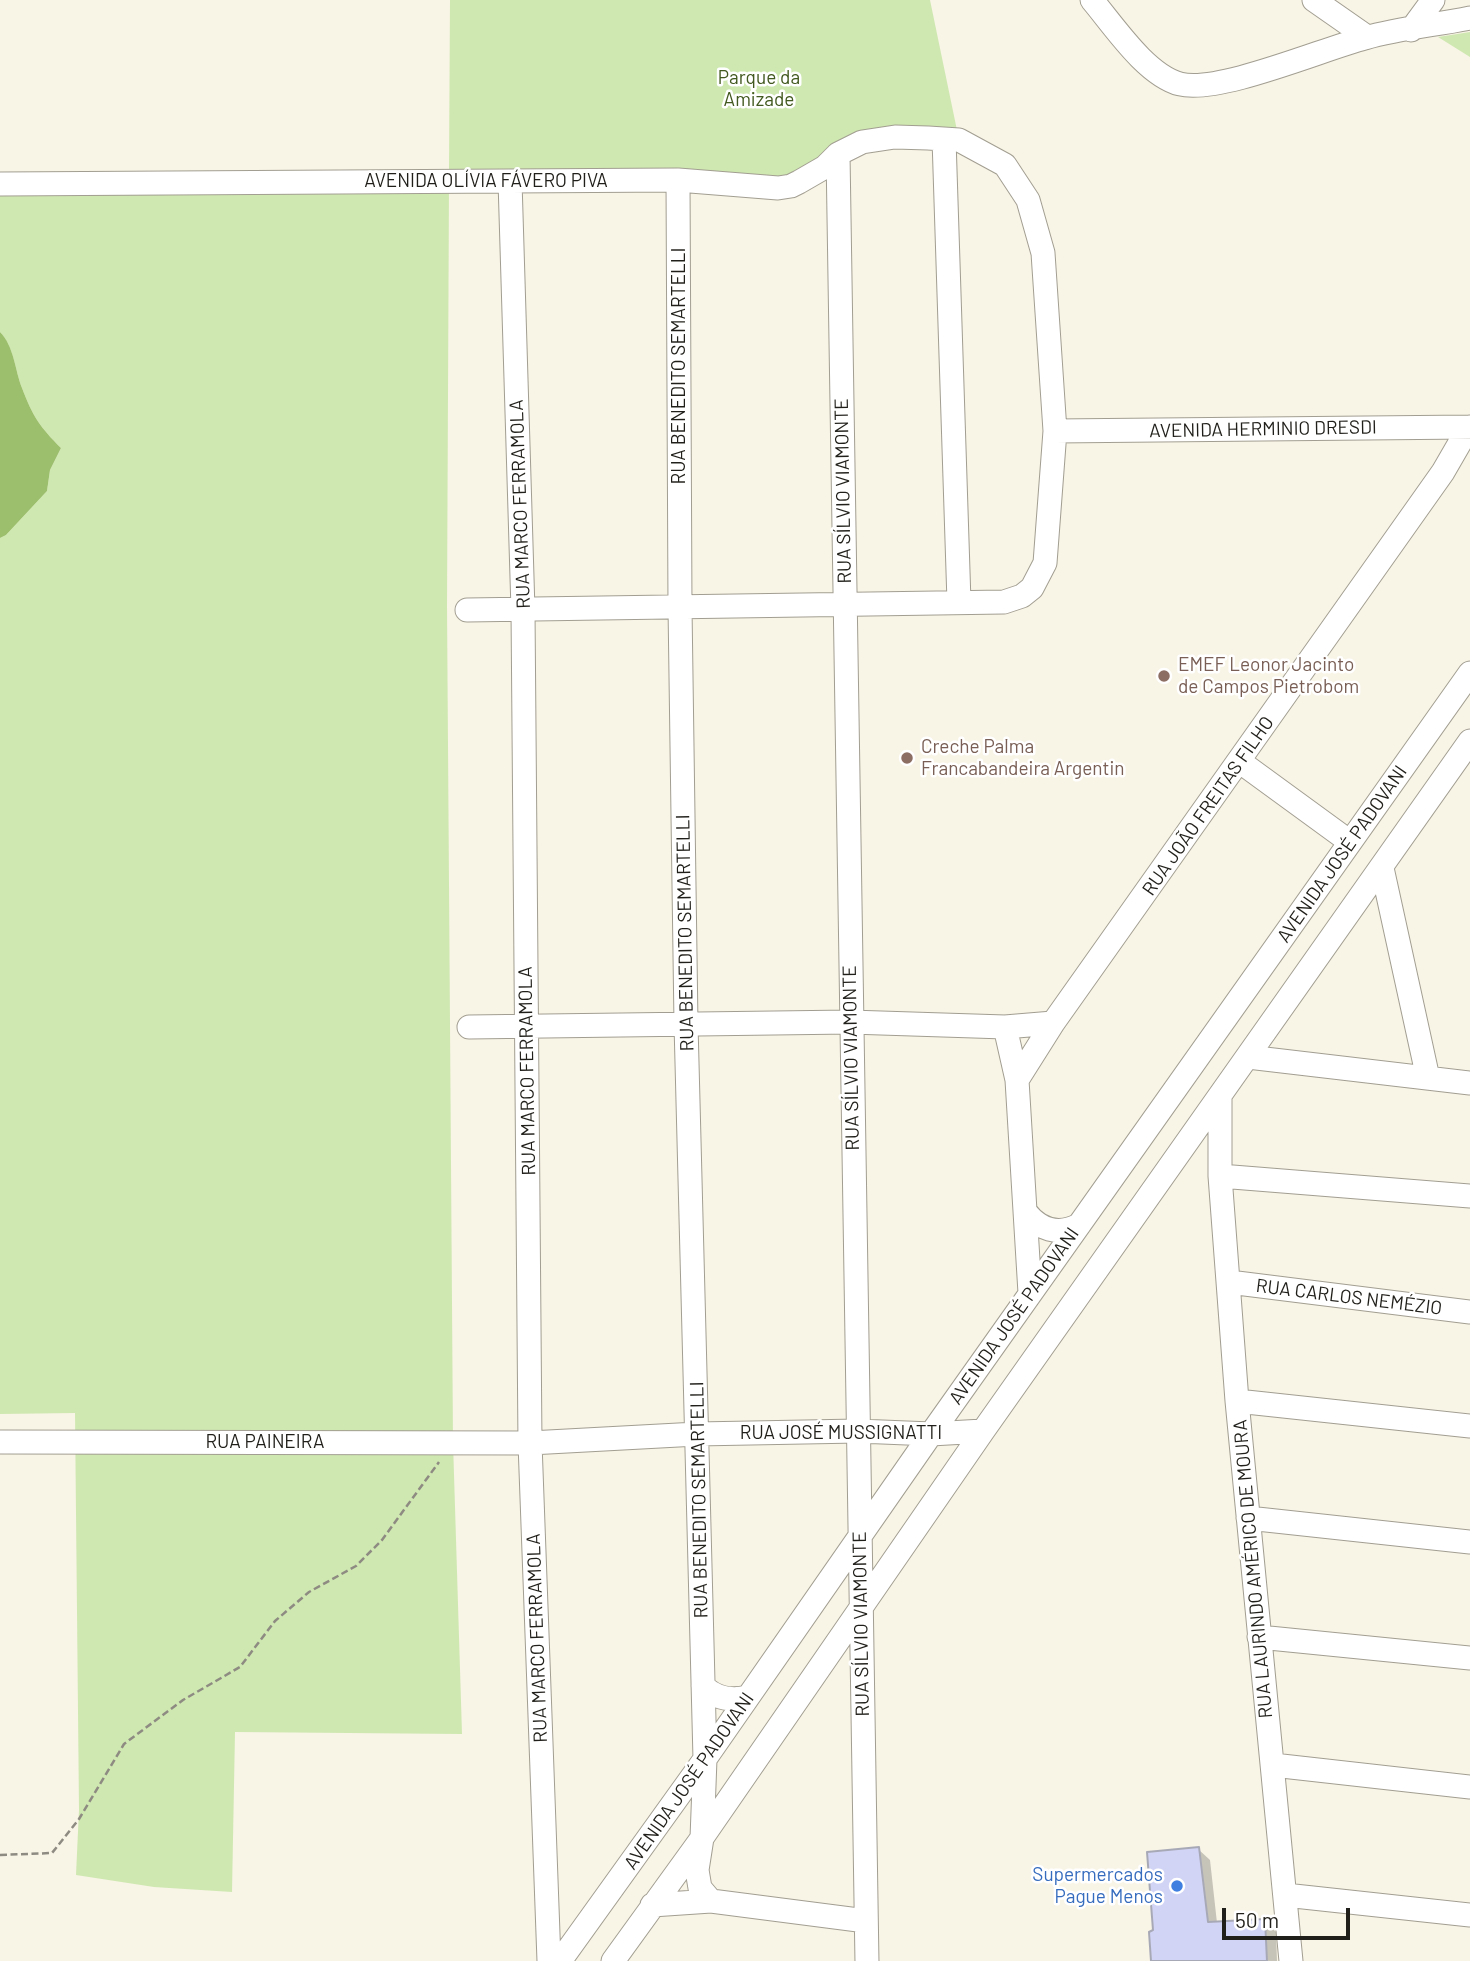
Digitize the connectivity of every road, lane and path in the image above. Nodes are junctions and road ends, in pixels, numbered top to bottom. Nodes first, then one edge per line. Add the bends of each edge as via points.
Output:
1 (1092, 0) edge
2 (1314, 0) edge
3 (1433, 0) edge
4 (1470, 18) edge
5 (1410, 30) junction
6 (1367, 37) junction
7 (951, 139) junction
8 (838, 154) junction
9 (678, 180) junction
10 (510, 181) junction
11 (0, 184) edge
12 (1470, 427) edge
13 (1055, 431) junction
14 (959, 602) junction
15 (845, 603) junction
16 (680, 607) junction
17 (467, 610) dead end
18 (523, 610) junction
19 (1470, 673) edge
20 (1470, 741) edge
21 (1239, 761) junction
22 (1350, 842) junction
23 (1382, 868) junction
24 (850, 1022) junction
25 (1054, 1023) junction
26 (686, 1024) junction
27 (527, 1026) junction
28 (469, 1027) dead end
29 (1005, 1027) junction
30 (1248, 1058) junction
31 (1428, 1079) junction
32 (1017, 1080) junction
33 (1470, 1083) edge
34 (1220, 1098) junction
35 (1178, 1156) junction
36 (1220, 1176) junction
37 (1470, 1195) edge
38 (1025, 1211) junction
39 (1079, 1225) junction
40 (1229, 1282) junction
41 (1030, 1293) junction
42 (1470, 1312) edge
43 (1237, 1401) junction
44 (1470, 1426) edge
45 (858, 1431) junction
46 (983, 1431) junction
47 (697, 1434) junction
48 (931, 1434) junction
49 (0, 1441) edge
50 (453, 1443) junction
51 (530, 1443) junction
52 (1248, 1518) junction
53 (861, 1536) junction
54 (1470, 1542) edge
55 (860, 1611) junction
56 (1259, 1637) junction
57 (1470, 1658) edge
58 (704, 1686) junction
59 (748, 1697) junction
60 (705, 1759) junction
61 (1273, 1766) junction
62 (1470, 1787) edge
63 (702, 1838) junction
64 (0, 1855) edge
65 (1285, 1895) junction
66 (711, 1901) junction
67 (652, 1905) junction
68 (1470, 1915) edge
69 (866, 1921) junction
70 (549, 1961) edge
71 (560, 1961) edge
72 (613, 1961) edge
73 (867, 1961) edge
74 (1292, 1961) edge

1 - 6 street via 1128,44 1162,76 1180,84 1196,86 1252,75
2 - 6 street
3 - 5 street
4 - 5 street
5 - 6 street
7 - 8 street, AVENIDA OLÍVIA FÁVERO PIVA via 895,137 862,142
7 - 13 street via 1005,165 1028,200 1043,253
7 - 14 street
8 - 9 street, AVENIDA OLÍVIA FÁVERO PIVA via 799,182 778,188
8 - 15 street, RUA SÍLVIO VIAMONTE
9 - 10 street, AVENIDA OLÍVIA FÁVERO PIVA
9 - 16 street, RUA BENEDITO SEMARTELLI
10 - 11 street, AVENIDA OLÍVIA FÁVERO PIVA
10 - 18 street, RUA MARCO FERRAMOLA
12 - 13 street, AVENIDA HERMINIO DRESDI
12 - 21 street, RUA JOÃO FREITAS FILHO
13 - 14 street via 1048,541 1040,576 1032,589 1004,603
14 - 15 street
15 - 16 street
15 - 24 street, RUA SÍLVIO VIAMONTE
16 - 18 street
16 - 26 street, RUA BENEDITO SEMARTELLI
17 - 18 street
18 - 27 street, RUA MARCO FERRAMOLA
19 - 22 street, AVENIDA JOSÉ PADOVANI
20 - 23 street
21 - 22 street
21 - 25 street, RUA JOÃO FREITAS FILHO
22 - 39 street, AVENIDA JOSÉ PADOVANI
23 - 30 street
23 - 31 street
24 - 26 street
24 - 29 street
24 - 45 street, RUA SÍLVIO VIAMONTE
25 - 29 street
25 - 32 street, RUA JOÃO FREITAS FILHO
26 - 27 street
26 - 47 street, RUA BENEDITO SEMARTELLI
27 - 28 street
27 - 51 street, RUA MARCO FERRAMOLA
29 - 32 street
30 - 31 street
30 - 34 street
31 - 33 street
32 - 38 street
34 - 35 street
34 - 36 street, RUA LAURINDO AMÉRICO DE MOURA
35 - 36 street via 1203,1159
35 - 46 street
36 - 37 street
36 - 40 street, RUA LAURINDO AMÉRICO DE MOURA
38 - 39 street via 1046,1229 1063,1231
38 - 41 street
39 - 41 street, AVENIDA JOSÉ PADOVANI
40 - 42 street, RUA CARLOS NEMÉZIO
40 - 43 street, RUA LAURINDO AMÉRICO DE MOURA
41 - 48 street, AVENIDA JOSÉ PADOVANI
43 - 44 street
43 - 52 street, RUA LAURINDO AMÉRICO DE MOURA
45 - 47 street, RUA JOSÉ MUSSIGNATTI
45 - 48 street, RUA JOSÉ MUSSIGNATTI
45 - 53 street, RUA SÍLVIO VIAMONTE
46 - 48 street, RUA JOSÉ MUSSIGNATTI
46 - 55 street
47 - 51 street, RUA JOSÉ MUSSIGNATTI
47 - 58 street, RUA BENEDITO SEMARTELLI
48 - 53 street, AVENIDA JOSÉ PADOVANI
49 - 50 street, RUA PAINEIRA
50 - 51 street, RUA PAINEIRA
50 - 64 path via 382,1540 356,1566 309,1592 275,1621 240,1667 183,1700 124,1744 79,1819 52,1853
51 - 70 street, RUA MARCO FERRAMOLA
52 - 54 street
52 - 56 street, RUA LAURINDO AMÉRICO DE MOURA
53 - 55 street, RUA SÍLVIO VIAMONTE
53 - 59 street, AVENIDA JOSÉ PADOVANI
55 - 63 street
55 - 69 street, RUA SÍLVIO VIAMONTE
56 - 57 street
56 - 61 street, RUA LAURINDO AMÉRICO DE MOURA
58 - 59 street via 722,1698
58 - 60 street, RUA BENEDITO SEMARTELLI
59 - 60 street, AVENIDA JOSÉ PADOVANI
60 - 63 street, RUA BENEDITO SEMARTELLI
60 - 71 street, AVENIDA JOSÉ PADOVANI
61 - 62 street
61 - 65 street, RUA LAURINDO AMÉRICO DE MOURA
63 - 66 street, RUA BENEDITO SEMARTELLI via 697,1870 701,1888
63 - 67 street
65 - 68 street
65 - 74 street, RUA LAURINDO AMÉRICO DE MOURA
66 - 67 street
66 - 69 street
67 - 72 street
69 - 73 street, RUA SÍLVIO VIAMONTE

